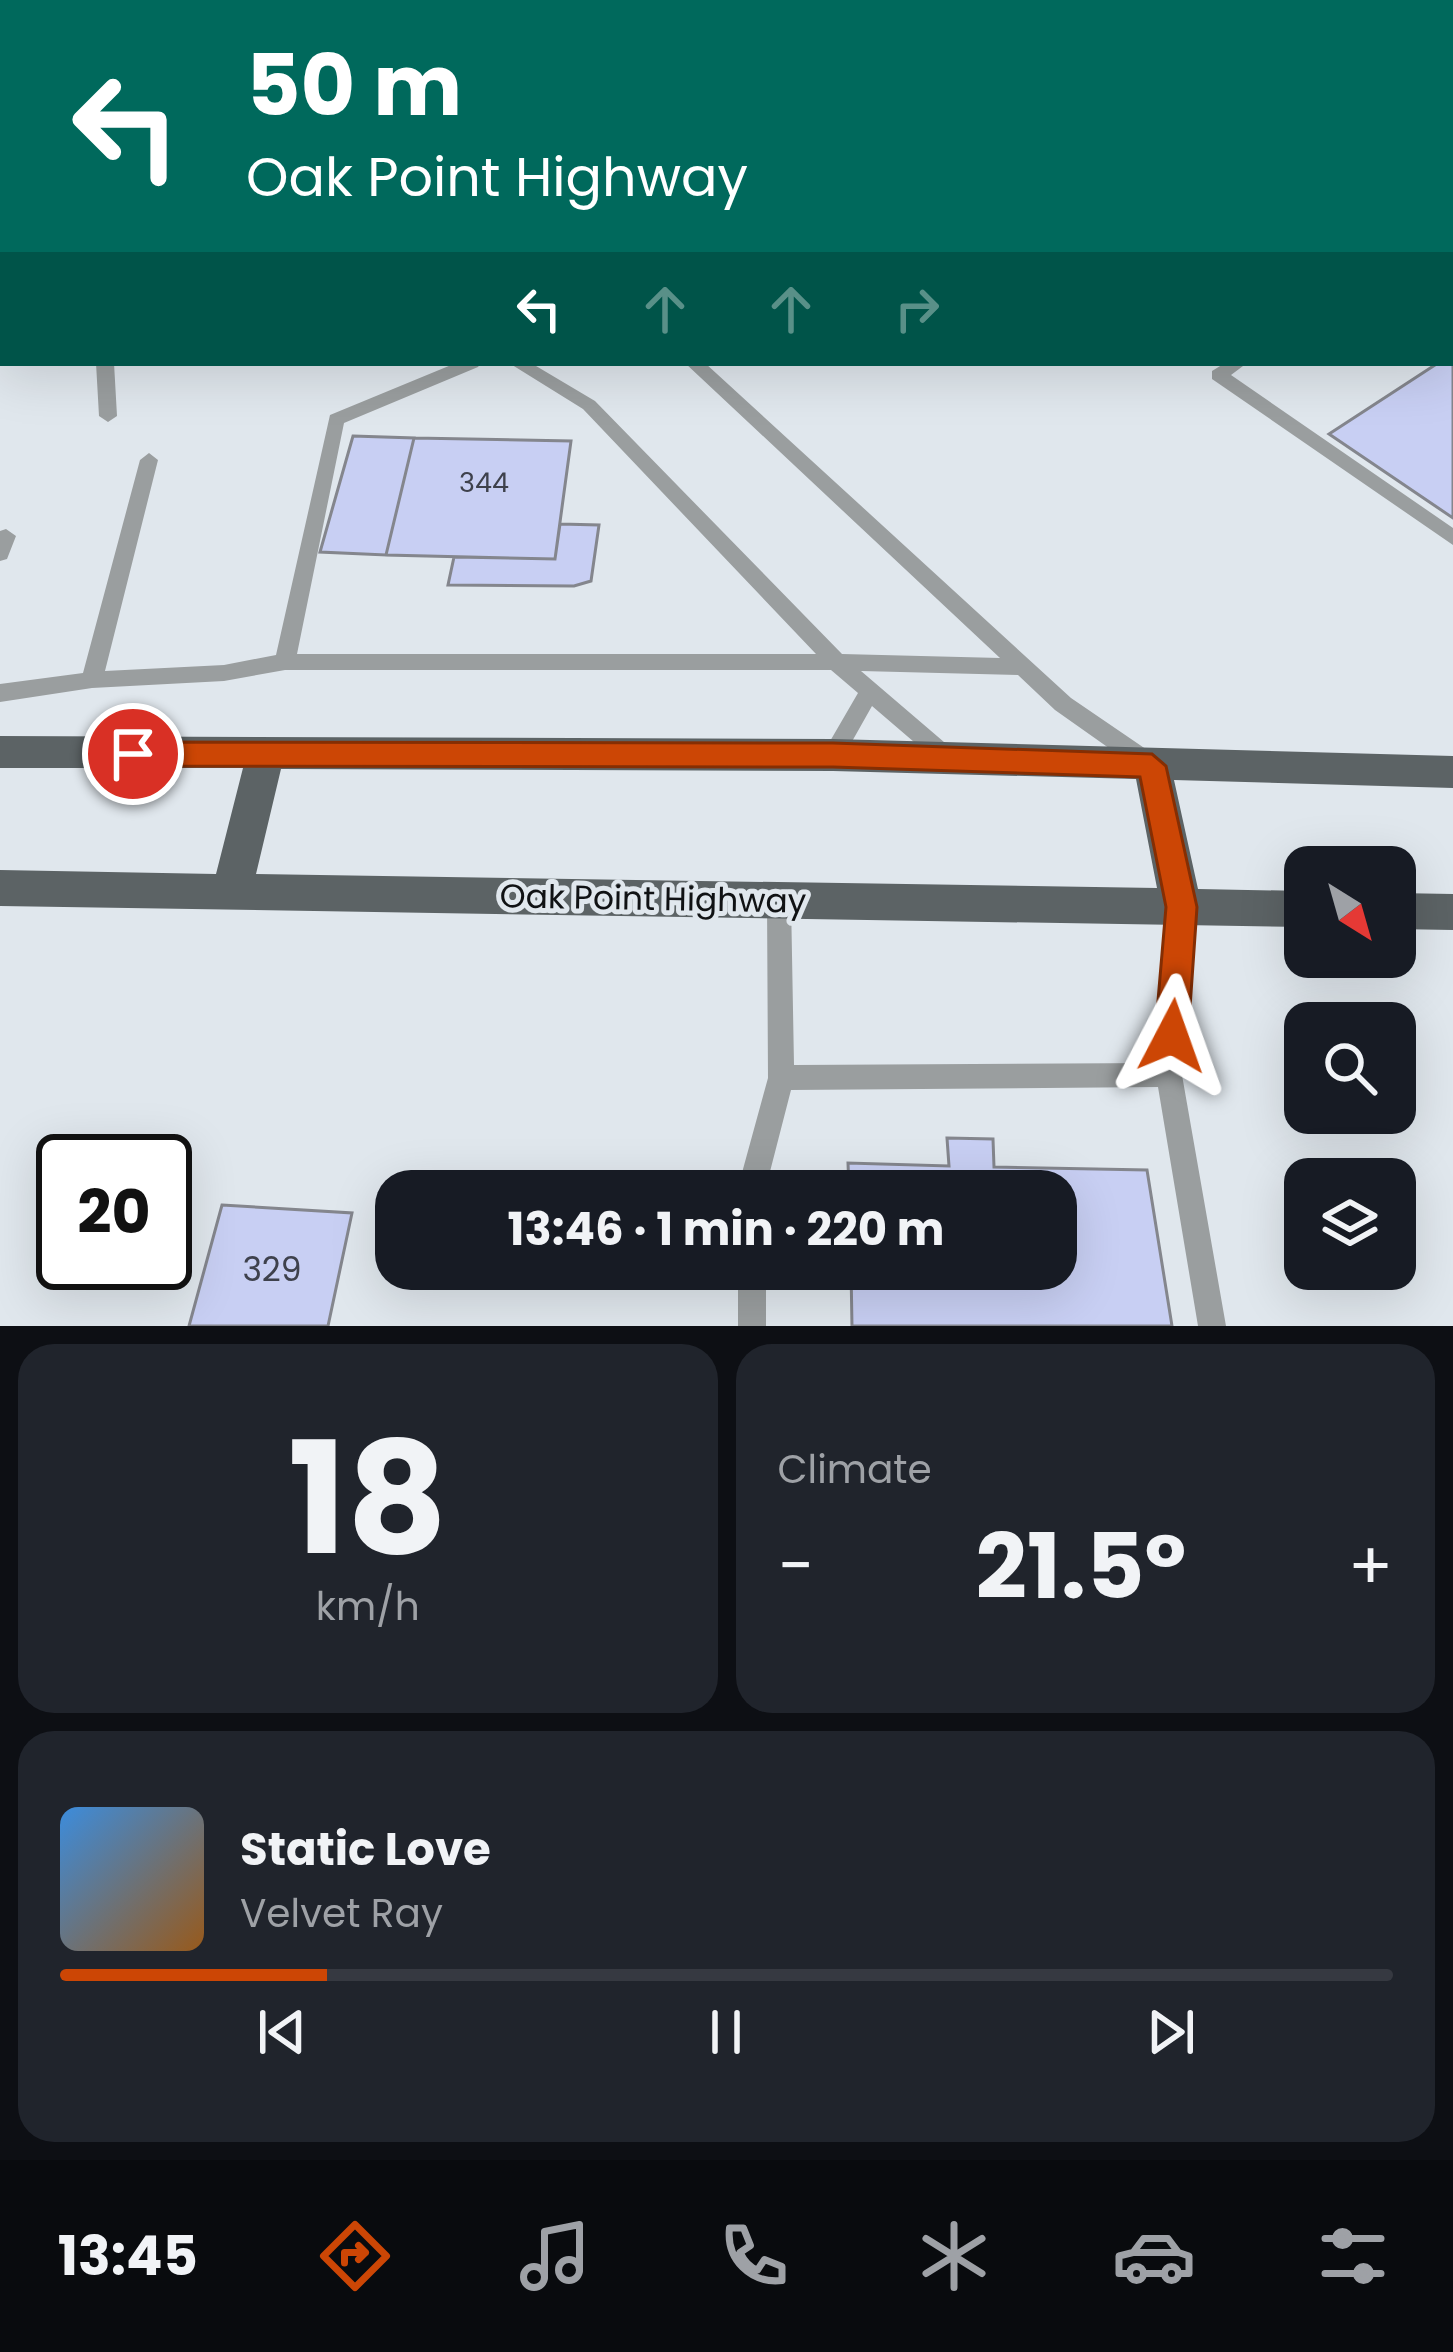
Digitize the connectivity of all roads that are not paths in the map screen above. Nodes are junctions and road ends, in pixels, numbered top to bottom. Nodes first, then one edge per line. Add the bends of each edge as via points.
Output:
1 (105, 366) edge
2 (465, 366) edge
3 (523, 366) edge
4 (697, 366) edge
5 (1233, 366) edge
6 (108, 416) dead end
7 (149, 460) dead end
8 (1453, 538) edge
9 (285, 662) junction
10 (837, 662) junction
11 (1022, 667) junction
12 (92, 680) junction
13 (871, 689) junction
14 (0, 693) edge
15 (0, 752) edge
16 (833, 755) junction
17 (265, 756) junction
18 (950, 760) junction
19 (1152, 766) junction
20 (1453, 772) edge
21 (0, 888) edge
22 (232, 892) junction
23 (779, 900) junction
24 (1181, 907) junction
25 (1284, 909) edge
26 (1416, 911) edge
27 (1453, 912) edge
28 (1169, 1075) junction
29 (782, 1078) junction
30 (757, 1170) edge
31 (752, 1290) edge
32 (752, 1326) edge
33 (1212, 1326) edge

1 - 6 lane
2 - 9 lane via 336,419
3 - 10 lane via 589,405
4 - 11 lane
5 - 8 lane via 1218,375
7 - 12 lane
9 - 10 lane
9 - 12 lane
10 - 11 lane
10 - 13 lane
11 - 19 lane
12 - 14 lane
13 - 16 lane
13 - 18 lane
15 - 17 main road
16 - 17 main road
16 - 18 main road
17 - 22 main road
18 - 19 main road
19 - 20 main road
19 - 24 main road
21 - 22 main road, Oak Point Highway
22 - 23 main road, Oak Point Highway
23 - 24 main road, Oak Point Highway
23 - 29 lane
24 - 25 main road, Oak Point Highway
24 - 28 lane
26 - 27 main road
28 - 29 lane
28 - 33 lane
29 - 30 lane
31 - 32 lane

